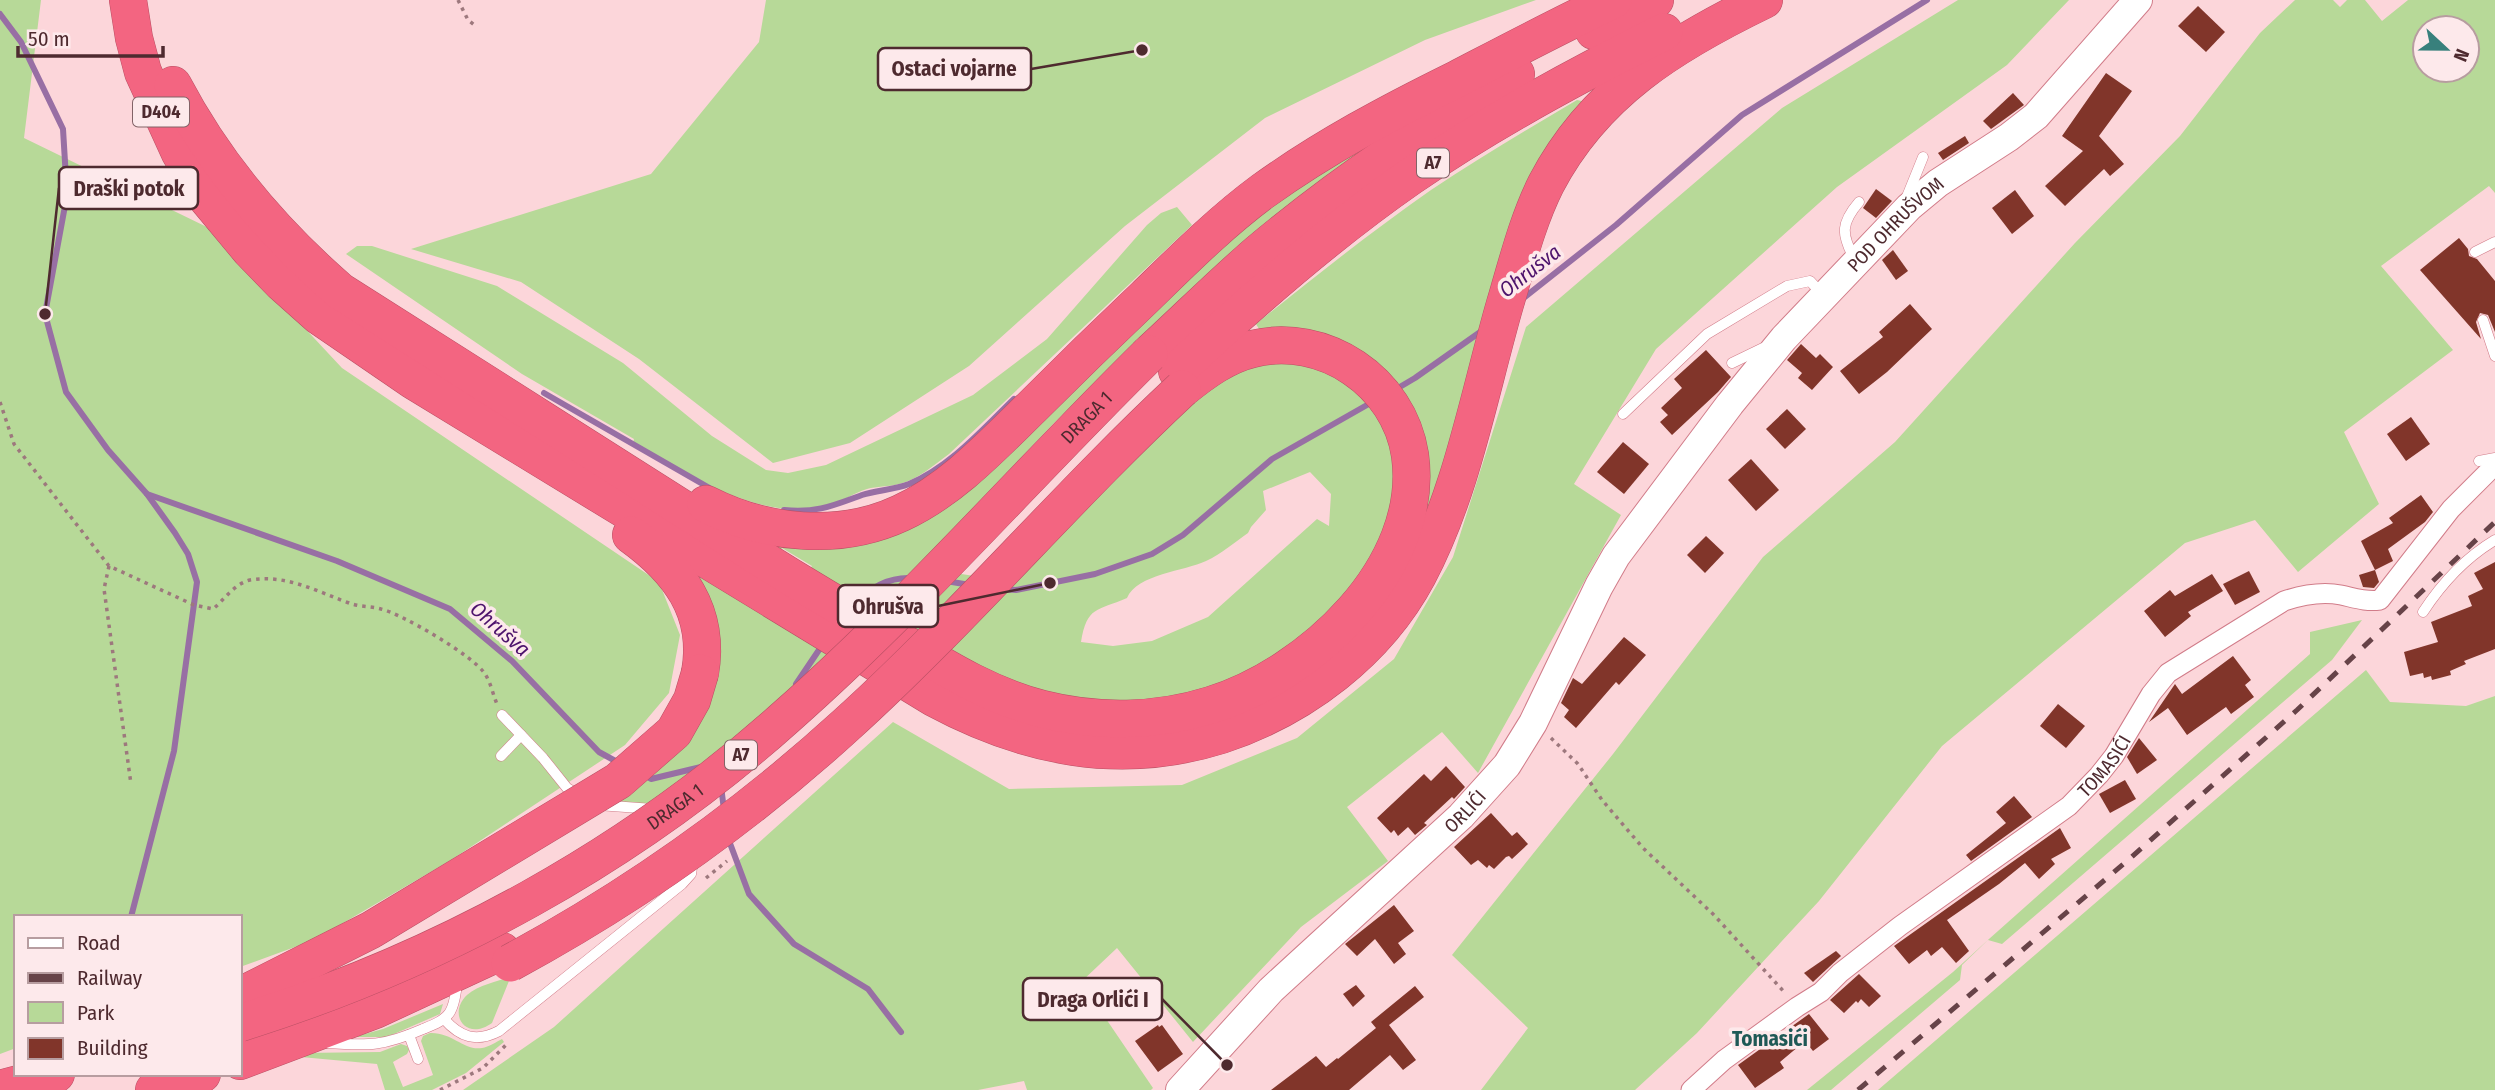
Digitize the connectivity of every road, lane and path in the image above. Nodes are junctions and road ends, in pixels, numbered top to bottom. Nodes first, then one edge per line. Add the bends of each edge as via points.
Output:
1 (128, 0) edge
2 (458, 0) edge
3 (1613, 0) edge
4 (1656, 0) edge
5 (1729, 0) edge
6 (1764, 0) edge
7 (2138, 0) edge
8 (477, 27) dead end
9 (1923, 157) dead end
10 (1859, 202) dead end
11 (1899, 217) junction
12 (2495, 242) edge
13 (2475, 252) dead end
14 (1855, 261) junction
15 (1824, 295) junction
16 (329, 304) junction
17 (2483, 320) dead end
18 (1784, 338) junction
19 (2495, 356) edge
20 (1732, 363) dead end
21 (1167, 373) junction
22 (0, 402) edge
23 (1623, 414) dead end
24 (2495, 458) edge
25 (2487, 463) edge
26 (1677, 475) joint
27 (2495, 540) edge
28 (109, 566) junction
29 (1401, 570) junction
30 (2423, 612) dead end
31 (2253, 621) junction
32 (2195, 667) dead end
33 (502, 715) joint
34 (1533, 723) junction
35 (522, 735) junction
36 (501, 757) dead end
37 (131, 783) dead end
38 (676, 821) dead end
39 (686, 836) dead end
40 (506, 957) junction
41 (242, 995) edge
42 (450, 1005) junction
43 (1797, 1007) junction
44 (242, 1022) edge
45 (409, 1035) junction
46 (300, 1039) junction
47 (418, 1059) dead end
48 (242, 1060) edge
49 (32, 1076) edge
50 (196, 1076) edge
51 (8, 1078) edge
52 (154, 1090) edge
53 (1180, 1090) edge
54 (1690, 1090) edge

1 - 16 highway, D404 via 230,202 282,283
2 - 8 path
3 - 16 highway via 1408,103 1289,173 1222,224 936,495 873,523 792,531 718,511 383,307 347,291
4 - 21 highway, A7 via 1571,42 1459,107 1340,188 1257,254
5 - 21 highway, A7 via 1541,97 1409,178
6 - 29 highway via 1705,30 1636,74 1608,99 1560,160 1531,219 1441,523
7 - 11 street, POD OHRUŠVOM via 2036,116 1938,183
9 - 11 lane
10 - 14 lane via 1844,227
11 - 14 street, POD OHRUŠVOM
12 - 13 lane
14 - 15 street, POD OHRUŠVOM
15 - 18 street, POD OHRUŠVOM
15 - 23 lane via 1810,281 1787,286 1707,334
16 - 29 highway, bridge via 414,381 942,685 1084,717 1127,720 1210,706 1287,670
16 - 41 highway, bridge via 338,341 369,370 649,549 680,580 694,604 703,657 692,700 674,732 618,780 371,930
17 - 19 lane
18 - 20 lane
18 - 26 street, POD OHRUŠVOM
21 - 29 highway via 1202,373 1263,346 1300,347 1337,358 1371,380 1394,410 1409,451
21 - 40 highway, DRAGA 1 / A7 via 889,663 783,761 694,832
21 - 44 highway, DRAGA 1 / A7, bridge via 756,743 657,820 580,871 435,948
22 - 28 path via 14,444
24 - 25 lane
25 - 31 street, TOMASIĆI via 2381,600 2301,595
26 - 34 street, ORLIĆI via 1599,586
27 - 30 lane via 2441,584
28 - 33 path via 194,605 213,609 236,586 250,580 294,581 353,605 382,609 437,636 485,673
28 - 37 path via 104,589
31 - 32 lane via 2248,632
31 - 43 street, TOMASIĆI via 2168,673 2106,766 2069,806 1900,926
33 - 35 lane
34 - 43 path via 1578,764 1643,848 1714,915
34 - 53 street, ORLIĆI via 1484,793 1271,990
35 - 36 lane
35 - 38 lane via 567,789 583,798 608,807 656,810
39 - 42 lane via 694,863 689,877 499,1031 484,1037 460,1034
40 - 42 highway
40 - 46 highway, A7
42 - 45 lane
42 - 46 highway
43 - 54 street, TOMASIĆI
45 - 46 lane via 373,1045
45 - 47 lane
46 - 48 highway, A7
49 - 51 highway
50 - 52 highway

